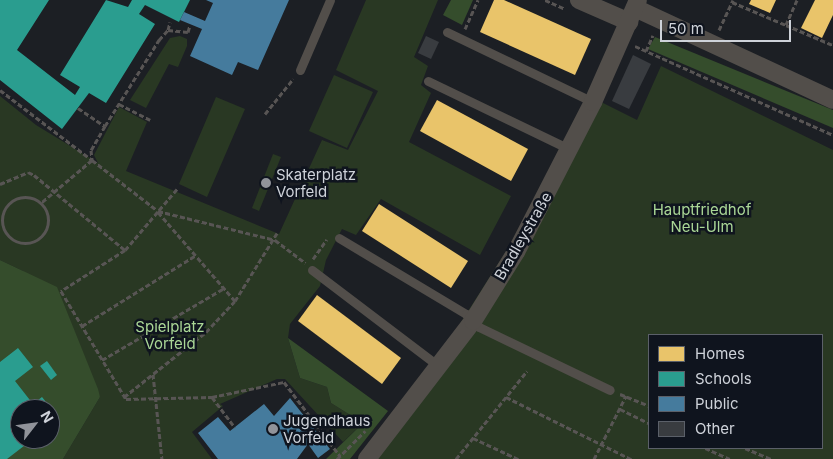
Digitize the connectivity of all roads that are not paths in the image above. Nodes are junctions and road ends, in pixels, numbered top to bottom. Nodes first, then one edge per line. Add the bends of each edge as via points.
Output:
1 (330, 0) edge
2 (579, 0) edge
3 (634, 10) edge
4 (447, 32) dead end
5 (300, 70) road end
6 (428, 81) dead end
7 (833, 100) edge
8 (593, 102) junction
9 (570, 149) junction
10 (339, 238) road end
11 (312, 270) dead end
12 (473, 321) junction
13 (440, 367) junction
14 (610, 390) road end
15 (367, 459) edge

1 - 5 lane
2 - 3 street
3 - 7 street
3 - 8 street, Bradleystraße
4 - 8 lane
6 - 9 lane
8 - 9 street, Bradleystraße
9 - 12 street, Bradleystraße via 516,252
10 - 12 lane
11 - 13 lane
12 - 13 street, Bradleystraße
12 - 14 lane
13 - 15 street, Bradleystraße

